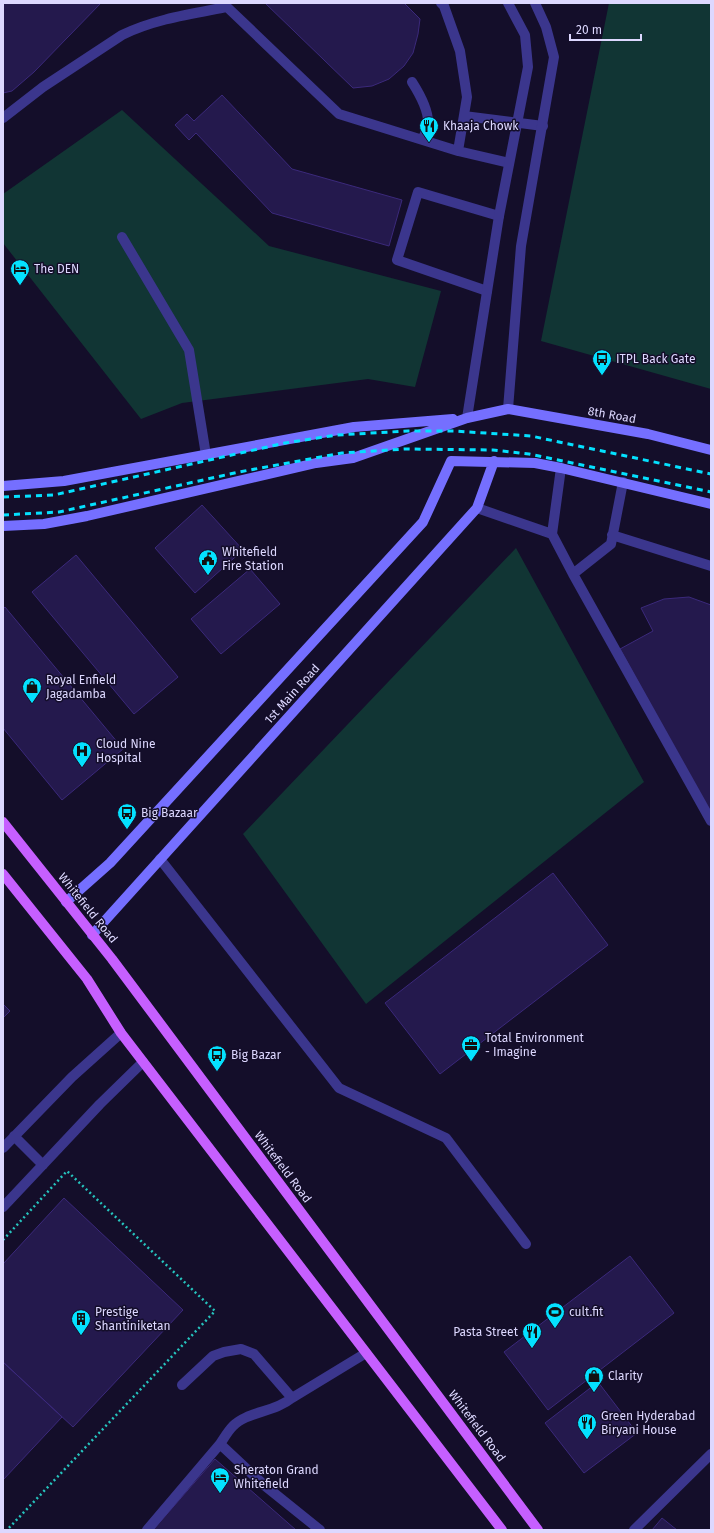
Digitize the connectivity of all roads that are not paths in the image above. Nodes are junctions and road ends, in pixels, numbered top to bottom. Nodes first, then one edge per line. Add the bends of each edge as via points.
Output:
1 (441, 3) edge
2 (508, 3) edge
3 (535, 3) edge
4 (412, 82) dead end
5 (464, 116) junction
6 (3, 118) edge
7 (518, 123) junction
8 (543, 126) junction
9 (423, 140) junction
10 (458, 151) junction
11 (509, 162) junction
12 (499, 216) junction
13 (122, 237) dead end
14 (487, 291) junction
15 (508, 409) junction
16 (467, 418) junction
17 (711, 450) edge
18 (206, 456) junction
19 (494, 461) junction
20 (561, 468) junction
21 (623, 482) junction
22 (3, 486) edge
23 (711, 504) edge
24 (477, 508) junction
25 (3, 526) edge
26 (552, 534) junction
27 (612, 535) junction
28 (711, 566) edge
29 (573, 574) junction
30 (711, 821) edge
31 (3, 822) edge
32 (160, 860) junction
33 (3, 874) edge
34 (66, 902) junction
35 (92, 935) junction
36 (121, 1033) junction
37 (143, 1062) junction
38 (14, 1136) junction
39 (3, 1148) edge
40 (43, 1164) junction
41 (3, 1207) edge
42 (526, 1244) dead end
43 (366, 1353) junction
44 (182, 1385) dead end
45 (292, 1398) junction
46 (220, 1444) junction
47 (711, 1454) edge
48 (147, 1530) edge
49 (320, 1530) edge
50 (502, 1530) edge
51 (538, 1530) edge
52 (634, 1530) edge

1 - 5 street via 460,51 468,97
2 - 7 street via 524,36 528,67
3 - 8 street via 546,27 554,56
4 - 9 street via 427,116 428,124
5 - 7 street
5 - 10 street
6 - 9 street via 43,87 135,29 227,7 338,114
7 - 8 street
7 - 11 street
8 - 15 street via 521,246
9 - 10 street
10 - 11 street
11 - 12 street
12 - 14 street
12 - 14 street via 418,192 397,260
13 - 18 street via 189,350
14 - 16 street
15 - 16 main road
15 - 17 main road, 8th Road via 648,434
16 - 18 main road via 354,427
16 - 25 main road via 353,458 316,463 87,516 44,524
18 - 22 main road via 64,481
19 - 20 main road
19 - 24 main road, 1st Main Road
19 - 34 main road via 452,461 423,522 110,863
20 - 21 main road
20 - 26 street
21 - 23 main road
21 - 27 street
24 - 26 street
24 - 32 main road, 1st Main Road
26 - 29 street
27 - 28 street
27 - 29 street via 611,544
29 - 30 street
31 - 34 main road, Whitefield Road
32 - 35 main road, 1st Main Road
32 - 42 street via 339,1088 446,1138
33 - 36 main road via 88,979
34 - 35 main road, Whitefield Road
35 - 51 main road, Whitefield Road
36 - 37 main road
36 - 38 street via 72,1077
37 - 40 street
37 - 43 main road
38 - 39 street
38 - 40 street
40 - 41 street
43 - 45 street
43 - 50 main road
44 - 45 street via 213,1356 241,1349 254,1354
45 - 46 street via 283,1405 242,1420 233,1426
46 - 48 street
46 - 49 street via 264,1485
47 - 52 street

